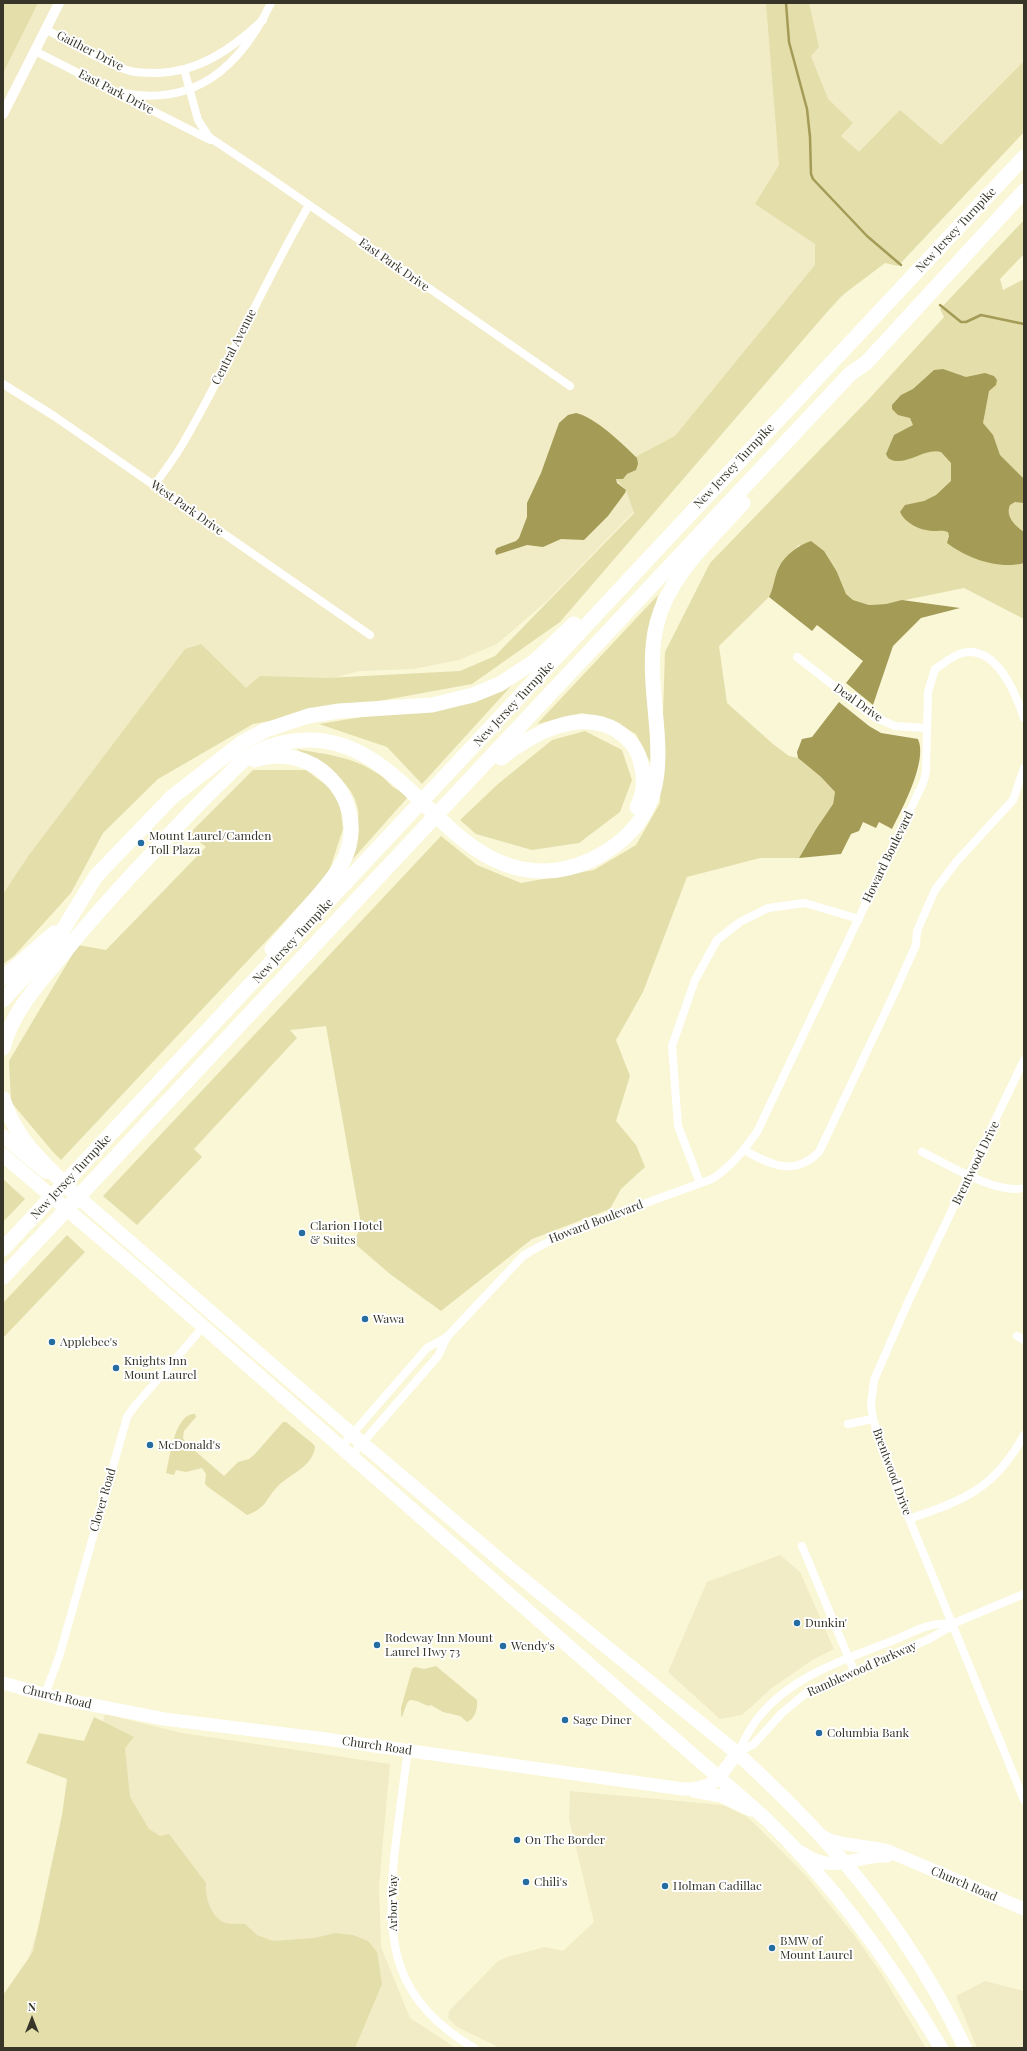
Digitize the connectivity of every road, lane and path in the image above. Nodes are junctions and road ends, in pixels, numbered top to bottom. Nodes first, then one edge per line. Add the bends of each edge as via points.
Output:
1 (59, 3) edge
2 (271, 3) edge
3 (263, 20) junction
4 (45, 29) junction
5 (35, 51) junction
6 (184, 69) junction
7 (190, 89) junction
8 (114, 91) junction
9 (3, 114) edge
10 (218, 144) junction
11 (1024, 157) edge
12 (1024, 191) edge
13 (309, 205) junction
14 (866, 363) junction
15 (3, 384) edge
16 (570, 386) dead end
17 (801, 395) junction
18 (154, 486) junction
19 (370, 635) dead end
20 (797, 657) dead end
21 (1024, 718) edge
22 (927, 728) junction
23 (211, 767) junction
24 (1024, 768) edge
25 (226, 777) junction
26 (411, 787) junction
27 (455, 829) junction
28 (395, 861) junction
29 (76, 911) junction
30 (859, 919) junction
31 (88, 924) junction
32 (3, 978) edge
33 (3, 1000) edge
34 (3, 1010) edge
35 (204, 1035) junction
36 (3, 1048) edge
37 (1024, 1060) edge
38 (3, 1099) edge
39 (3, 1136) edge
40 (744, 1150) junction
41 (922, 1152) dead end
42 (3, 1155) edge
43 (35, 1167) junction
44 (969, 1175) junction
45 (700, 1183) junction
46 (1024, 1188) edge
47 (70, 1189) joint
48 (3, 1249) edge
49 (3, 1277) edge
50 (203, 1327) junction
51 (447, 1337) junction
52 (873, 1419) junction
53 (848, 1424) dead end
54 (1024, 1435) edge
55 (357, 1439) junction
56 (346, 1452) junction
57 (909, 1520) junction
58 (802, 1546) dead end
59 (1024, 1594) edge
60 (952, 1624) junction
61 (848, 1658) junction
62 (854, 1671) junction
63 (3, 1683) edge
64 (45, 1694) junction
65 (408, 1750) junction
66 (738, 1753) junction
67 (718, 1777) junction
68 (683, 1789) junction
69 (1024, 1800) edge
70 (765, 1818) junction
71 (820, 1834) junction
72 (793, 1846) junction
73 (904, 1858) junction
74 (844, 1863) junction
75 (1024, 1909) edge
76 (474, 2048) edge
77 (940, 2048) edge
78 (965, 2048) edge

1 - 4 street
2 - 3 street, Gaither Drive
3 - 6 street, Gaither Drive via 217,57
3 - 7 street, Gaither Drive via 244,49 229,65
4 - 5 street
4 - 6 street, Gaither Drive via 128,70 162,73
5 - 8 street, East Park Drive
5 - 9 street
6 - 7 street, East Park Drive
7 - 8 street, Gaither Drive via 157,96
7 - 10 street, East Park Drive via 202,129
8 - 10 street, East Park Drive
10 - 13 street, East Park Drive
11 - 17 highway, New Jersey Turnpike
12 - 14 highway, New Jersey Turnpike
13 - 16 street, East Park Drive
13 - 18 street, Central Avenue via 199,415
14 - 27 highway via 680,575 666,598 657,621 653,647 658,773 647,808 627,834 602,854 583,864 538,871 517,868 495,860 476,850
14 - 28 highway, New Jersey Turnpike via 844,380
15 - 18 street, West Park Drive via 54,416
17 - 23 highway via 740,448 555,644 512,677 486,690 446,702 339,711 293,720 243,742
17 - 35 highway, New Jersey Turnpike
18 - 19 street, West Park Drive
20 - 22 street, Deal Drive via 874,717 895,726
21 - 22 street, Howard Boulevard via 1002,671 988,658 962,653 935,669 928,692
22 - 30 street, Howard Boulevard via 926,772 923,784
23 - 26 highway via 269,738 320,732 344,737 367,747 386,761
23 - 29 highway via 172,797 96,876
24 - 40 street via 1013,800 957,861 935,890 917,931 916,945 819,1152 810,1161 796,1167 767,1162
25 - 26 highway via 244,759 264,748 296,740 318,740 340,744 364,756
25 - 31 highway
25 - 35 highway via 264,757 289,757 311,764 330,778 342,792 352,832 350,848 338,872 241,984
26 - 27 highway
27 - 28 highway via 476,842 514,859 547,863 584,855 612,838 634,814 644,786 640,758 627,738 605,725 580,722 550,729 519,745 500,759 473,784 411,851
28 - 49 highway, New Jersey Turnpike
29 - 32 highway
29 - 33 highway via 53,946
30 - 40 street, Howard Boulevard via 757,1132
30 - 45 street via 805,903 768,908 740,922 717,940 695,980 672,1046 678,1126
31 - 34 highway via 58,950
31 - 36 highway via 27,1001 13,1024
35 - 48 highway, New Jersey Turnpike
37 - 44 street, Brentwood Drive
38 - 43 highway
39 - 43 highway
40 - 45 street, Howard Boulevard via 727,1169
41 - 44 street
42 - 43 highway
43 - 47 highway
43 - 50 highway via 90,1230
44 - 46 street via 1002,1188
44 - 52 street, Brentwood Drive via 878,1368 872,1391
45 - 51 street, Howard Boulevard via 569,1230 542,1243 523,1256
47 - 55 highway
50 - 56 highway
50 - 64 street, Clover Road via 127,1417 60,1656
51 - 55 street, Howard Boulevard via 438,1356
51 - 55 street, Howard Boulevard via 427,1348
52 - 53 street
52 - 57 street, Brentwood Drive via 880,1445
54 - 57 street via 1000,1472 984,1486 958,1502
55 - 56 street, Howard Boulevard
55 - 56 street, Howard Boulevard
55 - 66 highway via 580,1626
56 - 67 highway
57 - 60 street, Brentwood Drive
58 - 61 street
59 - 60 street, Ramblewood Parkway
60 - 61 street, Ramblewood Parkway via 942,1622 932,1625
60 - 62 street, Ramblewood Parkway via 929,1639
60 - 69 street, Brentwood Drive
61 - 62 street
61 - 66 street, Ramblewood Parkway via 804,1679 780,1697 753,1725
62 - 66 street, Ramblewood Parkway via 806,1693 782,1713 754,1744
63 - 64 main road, Church Road
64 - 65 main road, Church Road via 164,1719
65 - 68 main road, Church Road
65 - 76 street, Arbor Way via 391,1888 390,1917 394,1947 403,1975 418,2001 449,2031
66 - 67 main road, Church Road
66 - 71 highway
67 - 68 main road, Church Road via 706,1787
67 - 70 highway
68 - 70 main road via 725,1798
70 - 72 highway
71 - 73 main road, Church Road via 836,1842 873,1847
71 - 74 highway
72 - 74 main road, Church Road via 810,1858 825,1864
72 - 77 highway via 830,1888 880,1953
73 - 74 main road, Church Road via 872,1856
73 - 75 main road, Church Road
74 - 78 highway via 912,1953

